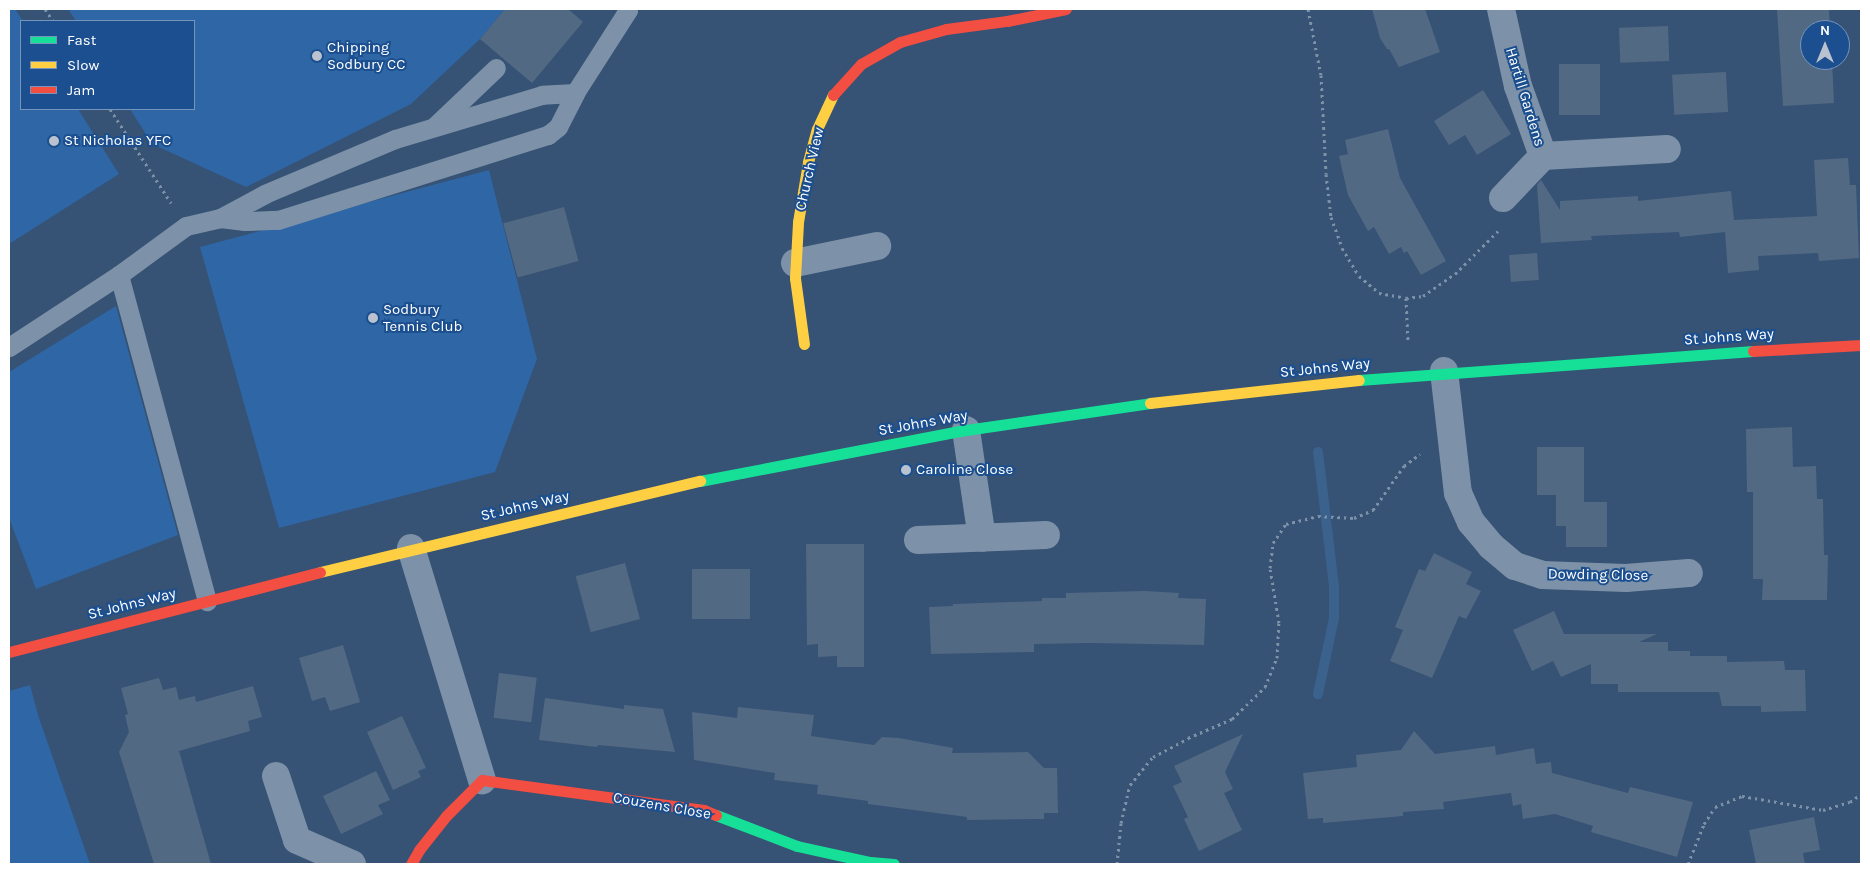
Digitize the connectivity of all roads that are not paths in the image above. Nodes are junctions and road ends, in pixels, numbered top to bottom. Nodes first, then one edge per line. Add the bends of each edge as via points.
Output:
1 (626, 9) edge
2 (1066, 9) edge
3 (1501, 9) edge
4 (496, 68) dead end
5 (575, 93) junction
6 (432, 128) junction
7 (1667, 149) dead end
8 (1543, 156) junction
9 (1503, 198) road end
10 (220, 218) junction
11 (877, 246) dead end
12 (795, 262) junction
13 (119, 275) junction
14 (804, 344) dead end
15 (1861, 345) edge
16 (9, 347) edge
17 (1444, 372) junction
18 (966, 430) junction
19 (1046, 535) dead end
20 (982, 538) junction
21 (918, 540) dead end
22 (411, 548) junction
23 (1689, 573) dead end
24 (207, 601) junction
25 (9, 652) edge
26 (276, 776) dead end
27 (482, 780) junction
28 (352, 864) edge
29 (411, 864) edge
30 (894, 864) edge

1 - 5 lane
2 - 12 street, Church View via 926,33 887,48 861,64 834,93 817,129 803,190
3 - 8 street, Hartill Gardens via 1518,86
4 - 6 lane
5 - 6 lane via 542,95
5 - 10 lane via 558,127 548,135 278,220
6 - 10 lane via 395,139 265,194
7 - 8 street, Hartill Gardens
8 - 9 street, Hartill Gardens
10 - 13 lane via 186,226
11 - 12 street
12 - 14 street, Church View
13 - 16 lane
13 - 24 lane
15 - 17 street, St Johns Way
17 - 18 street, St Johns Way via 1153,402
17 - 23 street, Dowding Close via 1458,493 1471,522 1491,546 1515,566 1542,575 1626,578
18 - 20 street
18 - 22 street, St Johns Way via 733,473
19 - 20 street
20 - 21 street
22 - 24 street, St Johns Way
22 - 27 street
24 - 25 street, St Johns Way
26 - 28 street via 297,840
27 - 29 street via 446,816
27 - 30 street, Couzens Close via 704,810 796,846

